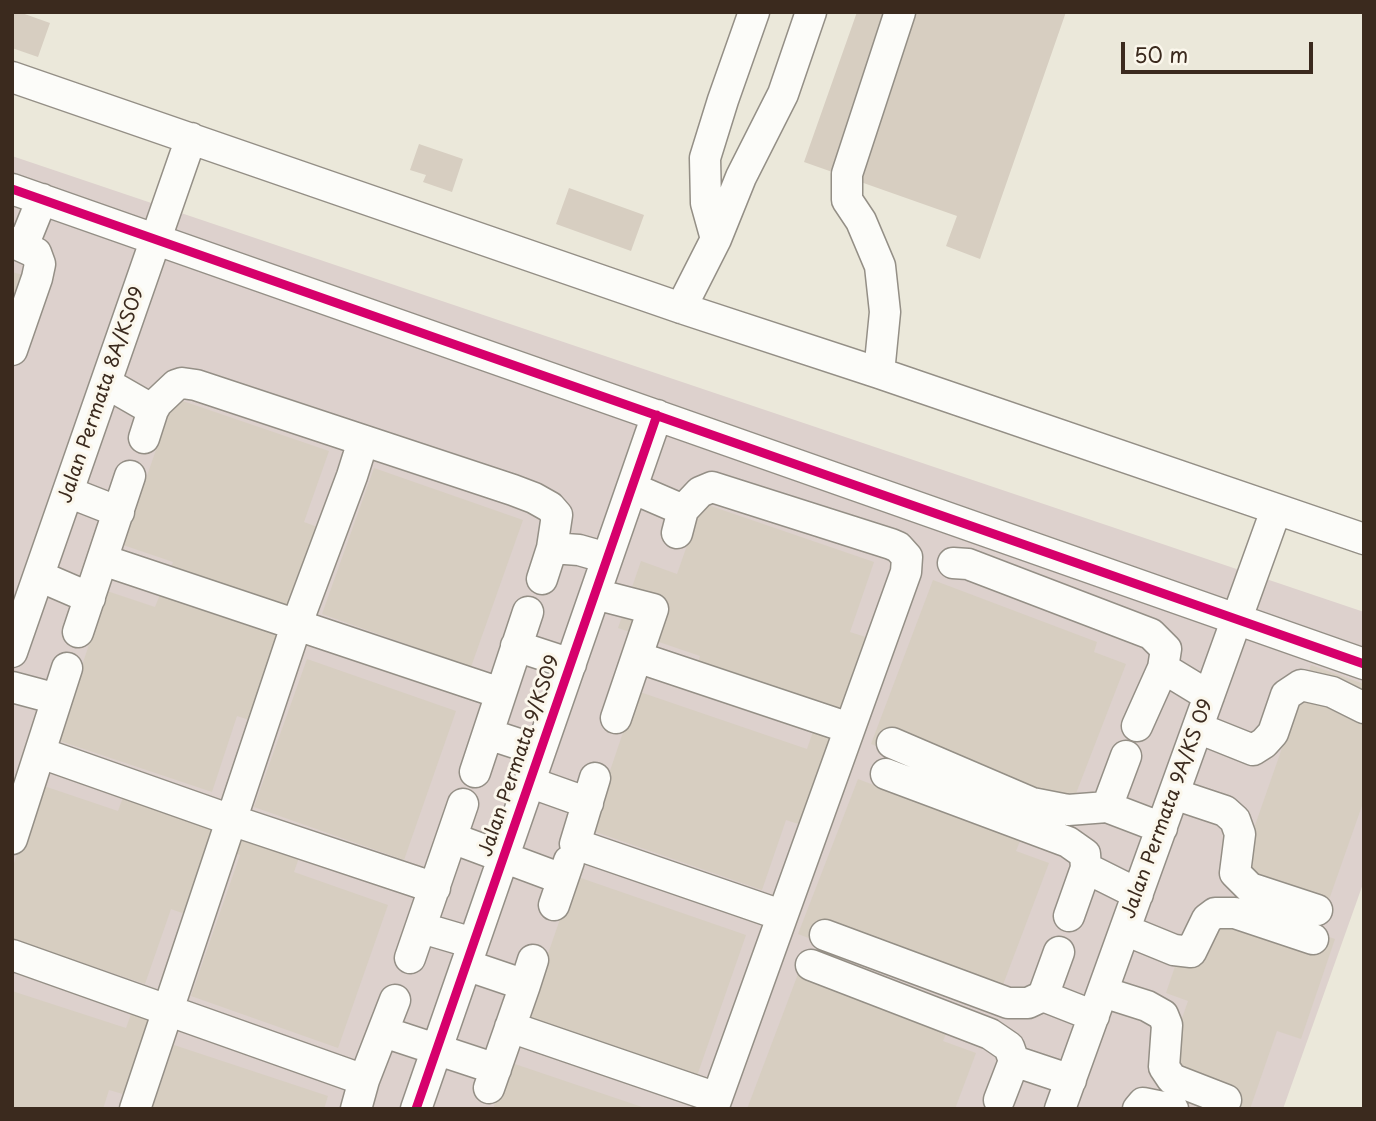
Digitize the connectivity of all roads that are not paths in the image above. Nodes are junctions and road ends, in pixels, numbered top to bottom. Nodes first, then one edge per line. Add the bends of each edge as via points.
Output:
1 (754, 12) edge
2 (811, 12) edge
3 (900, 12) edge
4 (12, 76) edge
5 (191, 138) junction
6 (12, 189) edge
7 (42, 199) junction
8 (156, 239) junction
9 (716, 239) junction
10 (18, 244) edge
11 (681, 308) junction
12 (12, 350) edge
13 (878, 373) junction
14 (106, 383) junction
15 (153, 410) junction
16 (657, 415) junction
17 (144, 438) dead end
18 (363, 441) junction
19 (130, 477) dead end
20 (632, 488) junction
21 (68, 492) junction
22 (1276, 510) junction
23 (119, 512) junction
24 (1364, 539) edge
25 (552, 548) junction
26 (607, 558) junction
27 (103, 561) junction
28 (953, 563) dead end
29 (39, 576) junction
30 (542, 579) dead end
31 (595, 594) junction
32 (90, 598) junction
33 (528, 612) dead end
34 (1237, 620) junction
35 (296, 626) junction
36 (78, 632) dead end
37 (516, 646) junction
38 (12, 652) edge
39 (637, 657) junction
40 (570, 664) junction
41 (1364, 664) edge
42 (67, 668) dead end
43 (1163, 668) junction
44 (12, 687) edge
45 (500, 693) junction
46 (1209, 696) junction
47 (57, 699) junction
48 (1364, 708) edge
49 (617, 718) dead end
50 (1137, 726) dead end
51 (849, 728) junction
52 (1198, 728) junction
53 (488, 734) junction
54 (892, 744) dead end
55 (540, 751) junction
56 (41, 753) junction
57 (1126, 756) dead end
58 (475, 772) dead end
59 (887, 774) dead end
60 (529, 782) junction
61 (19, 793) edge
62 (1174, 794) junction
63 (463, 804) dead end
64 (1107, 807) junction
65 (231, 820) junction
66 (1162, 828) junction
67 (452, 838) junction
68 (12, 839) edge
69 (575, 844) junction
70 (504, 856) junction
71 (1086, 868) junction
72 (435, 888) junction
73 (1138, 894) junction
74 (781, 915) junction
75 (1069, 916) dead end
76 (422, 928) junction
77 (1125, 930) junction
78 (825, 935) dead end
79 (1059, 952) dead end
80 (12, 954) edge
81 (470, 954) junction
82 (410, 958) dead end
83 (811, 965) dead end
84 (1043, 996) junction
85 (395, 1000) dead end
86 (1098, 1004) junction
87 (167, 1009) junction
88 (510, 1027) junction
89 (384, 1031) junction
90 (436, 1049) junction
91 (1014, 1062) junction
92 (1071, 1080) junction
93 (999, 1100) dead end
94 (1226, 1100) dead end
95 (360, 1101) edge
96 (715, 1104) edge
97 (135, 1109) edge
98 (415, 1109) edge
99 (1060, 1109) edge
100 (1138, 1109) edge
101 (1172, 1109) edge

1 - 9 street via 705,158 706,203
2 - 9 street via 783,94
3 - 13 street via 847,174 847,200 880,266 885,312
4 - 5 street
5 - 8 street, Jalan Permata 8A/KS09
5 - 11 street
6 - 7 street
7 - 8 street
7 - 10 street
8 - 14 street, Jalan Permata 8A/KS09
8 - 16 street
9 - 11 street
10 - 12 street via 36,253 40,264
11 - 13 street
13 - 22 street
14 - 15 street
14 - 21 street, Jalan Permata 8A/KS09
15 - 17 street
15 - 18 street via 170,389 182,383 196,385
16 - 20 street, Jalan Permata 9/KS09
16 - 34 street
18 - 25 street via 542,503 557,515
18 - 35 street
19 - 23 street
20 - 26 street, Jalan Permata 9/KS09
20 - 51 street via 680,521 700,492 712,487 898,547 907,557 906,572
21 - 23 street
21 - 29 street, Jalan Permata 8A/KS09
22 - 24 street
22 - 34 street, Jalan Permata 9A/KS 09
23 - 27 street
25 - 26 street
25 - 30 street
26 - 31 street, Jalan Permata 9/KS09
27 - 32 street
27 - 35 street
28 - 43 street via 968,564 1151,634 1166,649
29 - 32 street
29 - 38 street, Jalan Permata 8A/KS09
31 - 39 street via 657,598
31 - 40 street, Jalan Permata 9/KS09
32 - 36 street
33 - 37 street
34 - 41 street
34 - 46 street, Jalan Permata 9A/KS 09
35 - 45 street
35 - 65 street
37 - 40 street
37 - 45 street
39 - 49 street
39 - 51 street
40 - 55 street, Jalan Permata 9/KS09
42 - 47 street
43 - 46 street
43 - 50 street
44 - 47 street
45 - 53 street
46 - 52 street, Jalan Permata 9A/KS 09
47 - 56 street
48 - 52 street via 1332,692 1301,685 1286,695 1273,733 1253,750
51 - 74 street
52 - 62 street, Jalan Permata 9A/KS 09
53 - 55 street
53 - 58 street
54 - 64 street via 1032,803 1068,810
55 - 60 street, Jalan Permata 9/KS09
56 - 61 street
56 - 65 street
57 - 64 street
59 - 71 street via 1068,842 1085,854
60 - 69 street via 592,790
60 - 70 street, Jalan Permata 9/KS09
61 - 68 street
62 - 66 street, Jalan Permata 9A/KS 09
62 - 77 street via 1225,811 1235,820 1240,834 1234,873 1250,888 1315,925 1215,913 1207,919 1191,952
63 - 67 street
64 - 66 street
65 - 72 street
65 - 87 street
66 - 73 street, Jalan Permata 9A/KS 09
67 - 70 street
67 - 72 street
69 - 70 street via 558,892
69 - 74 street
70 - 81 street, Jalan Permata 9/KS09
71 - 73 street
71 - 75 street
72 - 76 street
73 - 77 street, Jalan Permata 9A/KS 09
74 - 96 street
76 - 81 street
76 - 82 street
77 - 86 street, Jalan Permata 9A/KS 09
78 - 84 street via 1009,1003 1028,1003
79 - 84 street
80 - 87 street
81 - 88 street via 529,972
81 - 90 street, Jalan Permata 9/KS09
83 - 91 street via 990,1034 1009,1047
84 - 86 street
85 - 89 street
86 - 92 street, Jalan Permata 9A/KS 09
86 - 94 street via 1147,1006 1163,1015 1167,1025 1164,1067 1172,1079
87 - 95 street
87 - 97 street
88 - 90 street via 492,1079
88 - 96 street
89 - 90 street
89 - 95 street
90 - 98 street, Jalan Permata 9/KS09
91 - 92 street
91 - 93 street
92 - 99 street, Jalan Permata 9A/KS 09
100 - 101 street via 1143,1103

